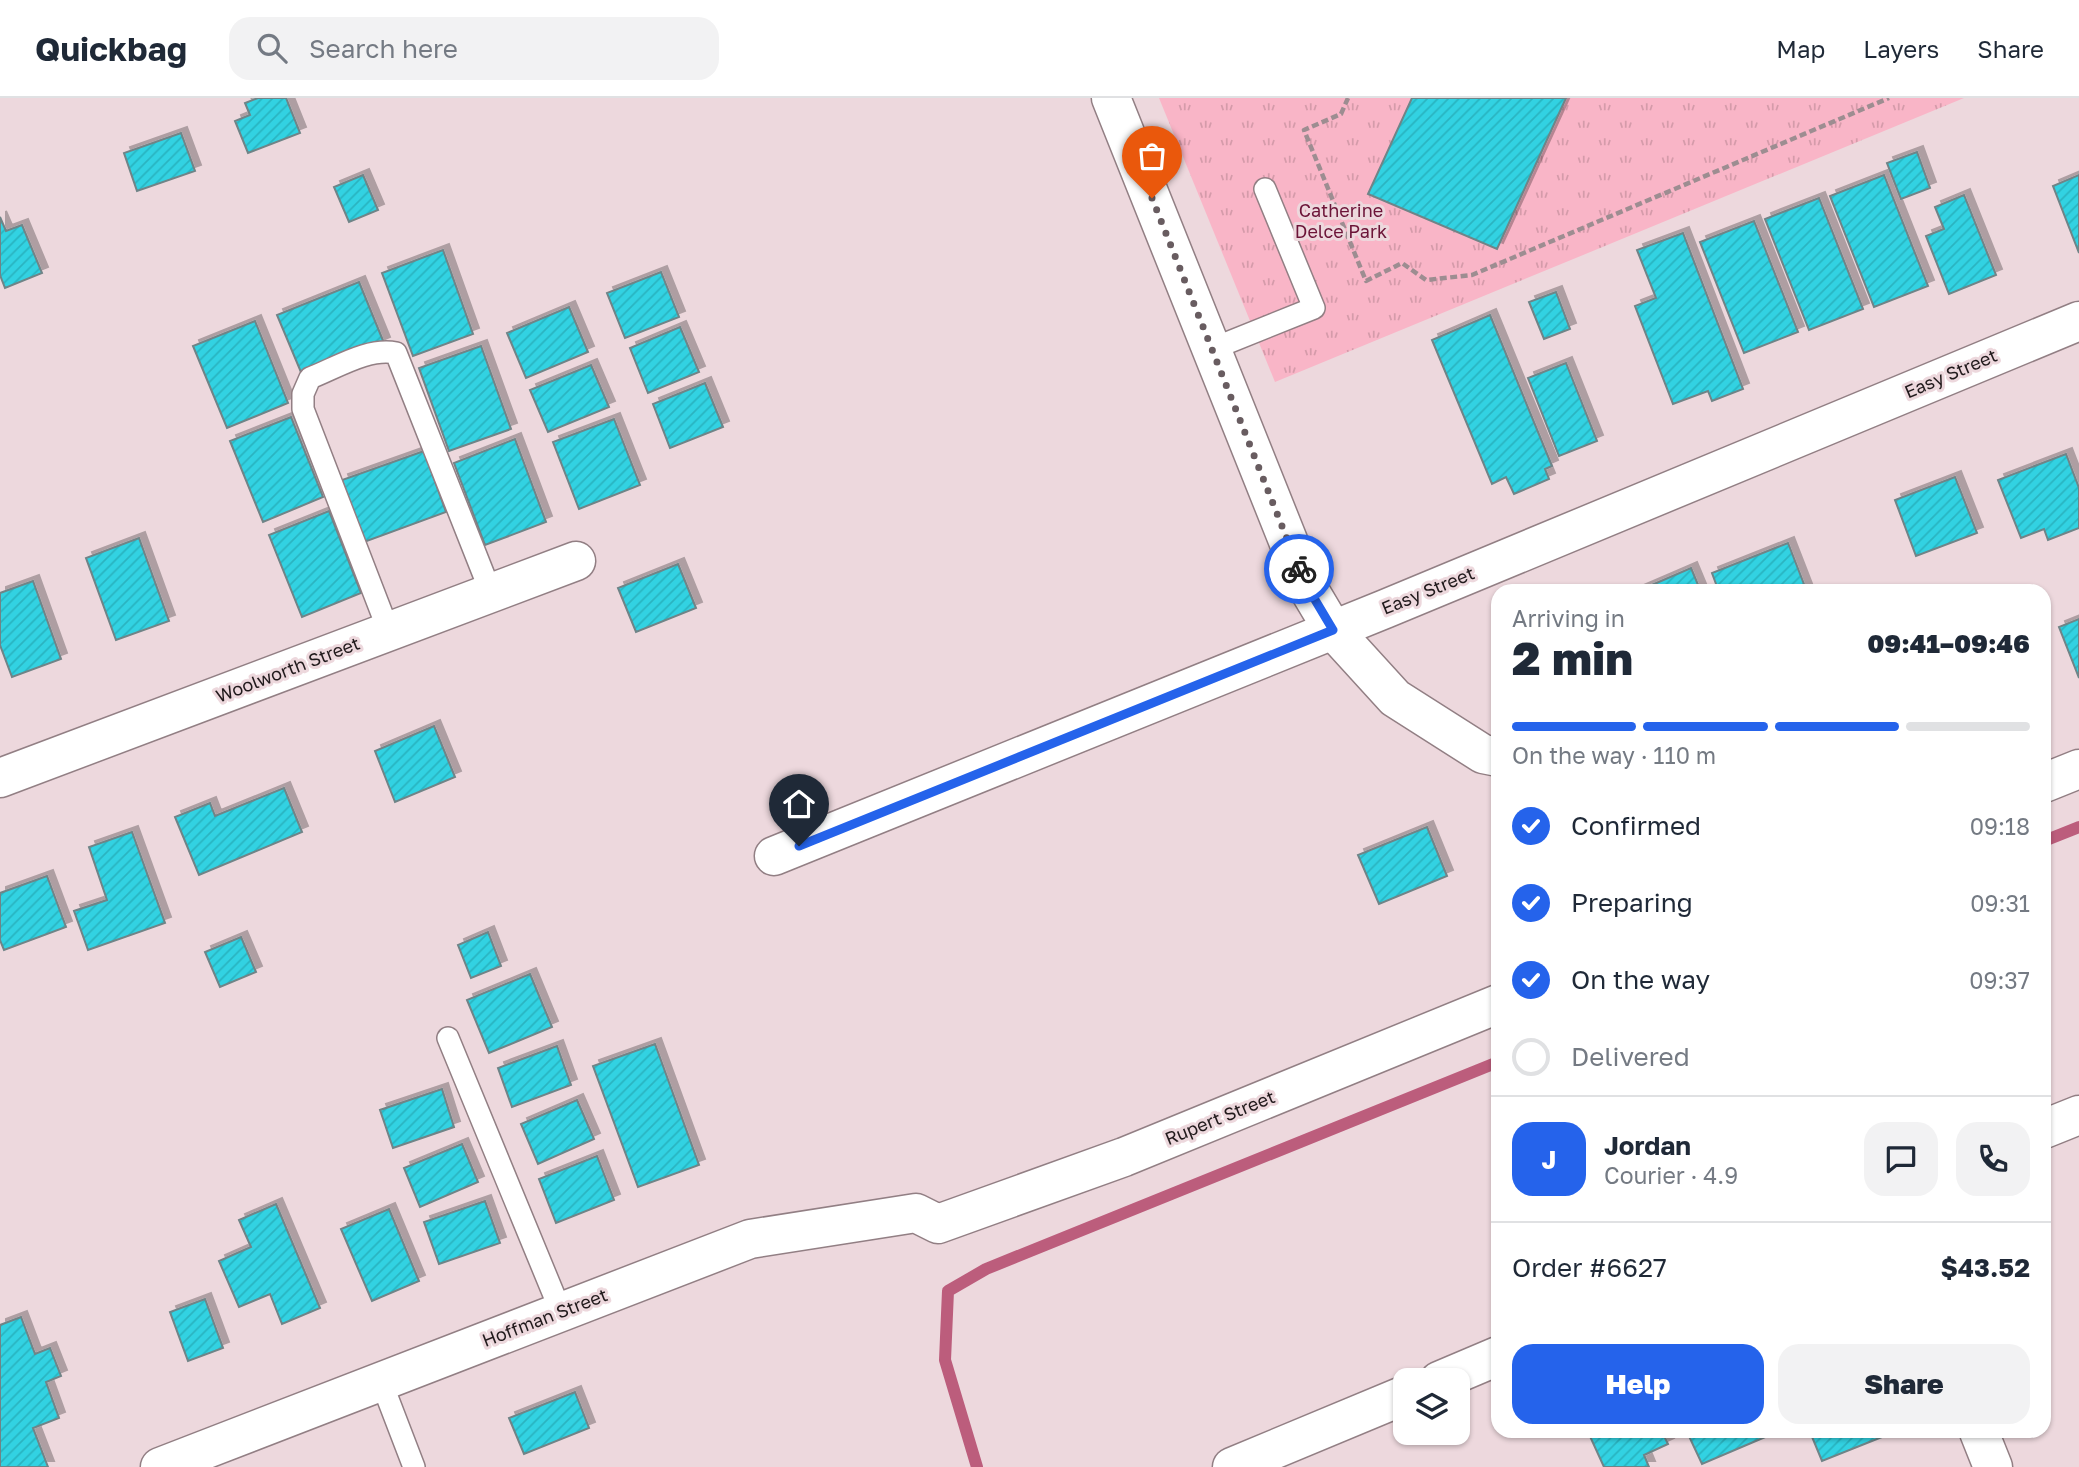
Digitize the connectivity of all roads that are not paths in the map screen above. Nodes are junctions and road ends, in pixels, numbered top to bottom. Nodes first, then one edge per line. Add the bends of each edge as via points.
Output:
1 (1111, 98) edge
2 (1265, 189) dead end
3 (2079, 321) edge
4 (1212, 349) junction
5 (576, 561) dead end
6 (491, 593) junction
7 (1333, 630) junction
8 (389, 632) junction
9 (1491, 756) edge
10 (2079, 769) edge
11 (0, 778) edge
12 (2051, 780) edge
13 (774, 856) dead end
14 (1491, 1007) edge
15 (448, 1038) dead end
16 (2079, 1115) edge
17 (2051, 1126) edge
18 (938, 1224) joint
19 (561, 1312) junction
20 (1491, 1359) edge
21 (1470, 1368) edge
22 (381, 1381) junction
23 (1393, 1400) edge
24 (1981, 1438) edge
25 (160, 1467) edge
26 (414, 1467) edge
27 (1232, 1467) edge
28 (1993, 1467) edge

1 - 4 street
2 - 4 lane via 1314,308
3 - 7 street, Easy Street
4 - 7 street via 1305,583
5 - 6 street, Woolworth Street
6 - 8 street, Woolworth Street
6 - 8 lane via 396,352 370,354 310,378 303,409
7 - 9 street via 1395,698
7 - 13 street, Easy Street
8 - 11 street, Woolworth Street
10 - 12 street
14 - 18 street, Rupert Street via 1124,1157
15 - 19 lane
16 - 17 street
18 - 19 street, Hoffman Street via 916,1213 750,1239
19 - 22 street, Hoffman Street
20 - 21 street
22 - 25 street, Hoffman Street
22 - 26 lane
23 - 27 street
24 - 28 street

